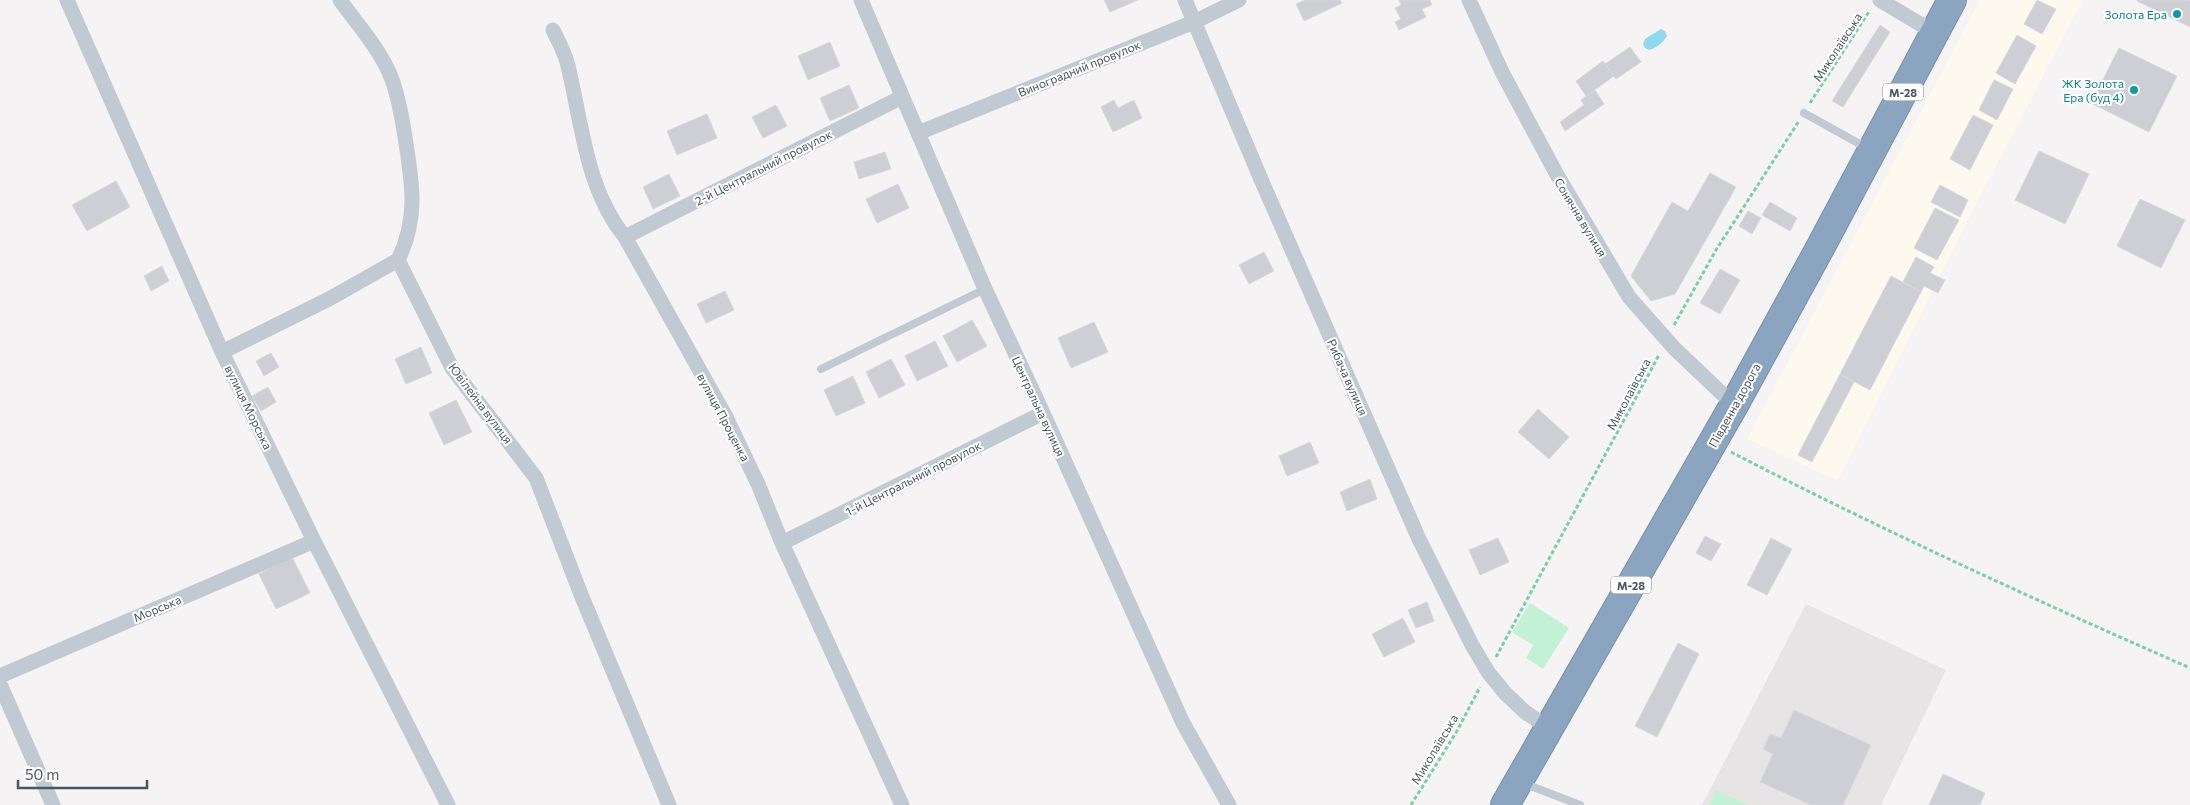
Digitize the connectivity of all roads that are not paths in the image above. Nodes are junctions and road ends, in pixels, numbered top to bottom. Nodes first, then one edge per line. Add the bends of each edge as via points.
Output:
1 (67, 0) edge
2 (340, 0) edge
3 (861, 0) edge
4 (1185, 0) edge
5 (1239, 0) edge
6 (1469, 0) edge
7 (1952, 0) edge
8 (1876, 4) edge
9 (1194, 22) junction
10 (554, 30) dead end
11 (1934, 33) junction
12 (902, 97) junction
13 (1804, 113) road end
14 (918, 133) junction
15 (1871, 150) junction
16 (625, 237) junction
17 (398, 260) junction
18 (984, 290) junction
19 (222, 352) junction
20 (821, 369) dead end
21 (1734, 405) junction
22 (1043, 413) junction
23 (314, 541) junction
24 (782, 544) junction
25 (0, 676) edge
26 (0, 684) edge
27 (1550, 728) junction
28 (1519, 781) junction
29 (53, 805) edge
30 (448, 805) edge
31 (670, 805) edge
32 (902, 805) edge
33 (1229, 805) edge
34 (1505, 805) edge
35 (1580, 805) edge

1 - 19 street, вулиця Морська
2 - 17 street via 391,76 402,120 413,197 407,241
3 - 12 street, Центральна вулиця
4 - 9 street, Рибача вулиця
5 - 9 street, Виноградний провулок
6 - 21 street, Сонячна вулиця via 1502,72 1556,173 1629,297 1667,341
7 - 11 highway, Південна дорога / М-28
8 - 11 street
9 - 14 street, Виноградний провулок
9 - 27 street, Рибача вулиця via 1419,539 1472,646 1488,672 1525,712
10 - 16 street, вулиця Проценка via 566,59 591,172 612,222
11 - 15 highway, Південна дорога / М-28
12 - 14 street, Центральна вулиця
12 - 16 street, 2-й Центральний провулок
13 - 15 lane
14 - 18 street, Центральна вулиця
15 - 21 highway, Південна дорога / М-28
16 - 24 street, вулиця Проценка via 726,417
17 - 19 street via 329,299
17 - 31 street, Ювілейна вулиця via 452,368 536,478 582,597
18 - 20 lane
18 - 22 street, Центральна вулиця
19 - 23 street, вулиця Морська
21 - 27 highway, Південна дорога / М-28
22 - 24 street, 1-й Центральний провулок
22 - 33 street, Центральна вулиця via 1183,723
23 - 25 street, Морська
23 - 30 street, вулиця Морська
24 - 32 street, вулиця Проценка
26 - 29 street
27 - 28 highway, Південна дорога / М-28
28 - 34 highway, Південна дорога / М-28
28 - 35 lane

